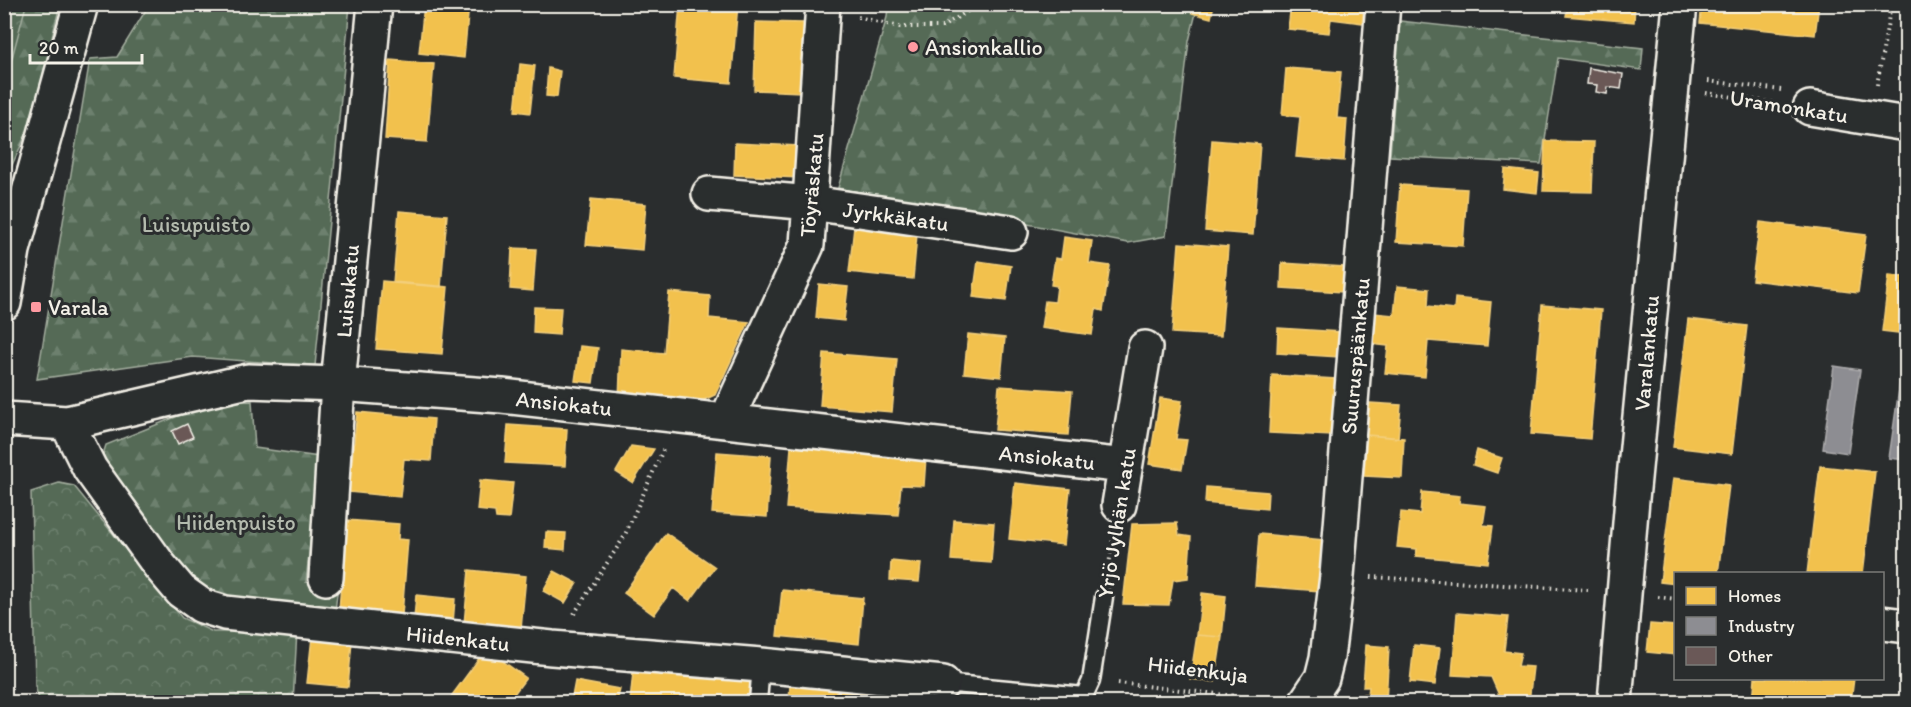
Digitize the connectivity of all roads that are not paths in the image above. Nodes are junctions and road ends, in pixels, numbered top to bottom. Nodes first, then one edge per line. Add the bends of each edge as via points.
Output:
1 (81, 4) edge
2 (375, 4) edge
3 (1383, 4) edge
4 (1680, 4) edge
5 (823, 6) edge
6 (1799, 100) road end
7 (1906, 124) edge
8 (709, 194) dead end
9 (811, 203) junction
10 (1011, 232) dead end
11 (9, 249) edge
12 (4, 303) edge
13 (1145, 348) dead end
14 (338, 384) junction
15 (4, 419) edge
16 (726, 421) junction
17 (67, 423) junction
18 (1125, 466) junction
19 (1119, 505) road end
20 (326, 578) dead end
21 (1104, 597) road end
22 (1884, 623) edge
23 (1906, 626) edge
24 (761, 665) junction
25 (943, 683) joint
26 (758, 702) edge
27 (1292, 702) edge
28 (1616, 702) edge

1 - 11 street
2 - 14 street, Luisukatu
3 - 27 street, Suuruspäänkatu via 1327,658 1322,678
4 - 28 street, Varalankatu
5 - 9 street, Töyräskatu
6 - 7 street, Uramonkatu
8 - 9 street, Jyrkkäkatu
9 - 10 street, Jyrkkäkatu
9 - 16 street, Töyräskatu via 807,245
11 - 12 street
13 - 18 street, Yrjö Jylhän katu
14 - 16 street, Ansiokatu via 502,396
14 - 17 street, Ansiokatu via 248,381
14 - 20 street, Luisukatu
15 - 17 street, Ansiokatu
16 - 18 street, Ansiokatu
17 - 24 street, Hiidenkatu via 90,469 159,565 181,591 202,606 225,613 552,648
18 - 19 street, Yrjö Jylhän katu
21 - 25 lane, Yrjö Jylhän katu via 1091,681 1084,696
22 - 23 street
24 - 25 street, Hiidenkatu
24 - 26 lane

